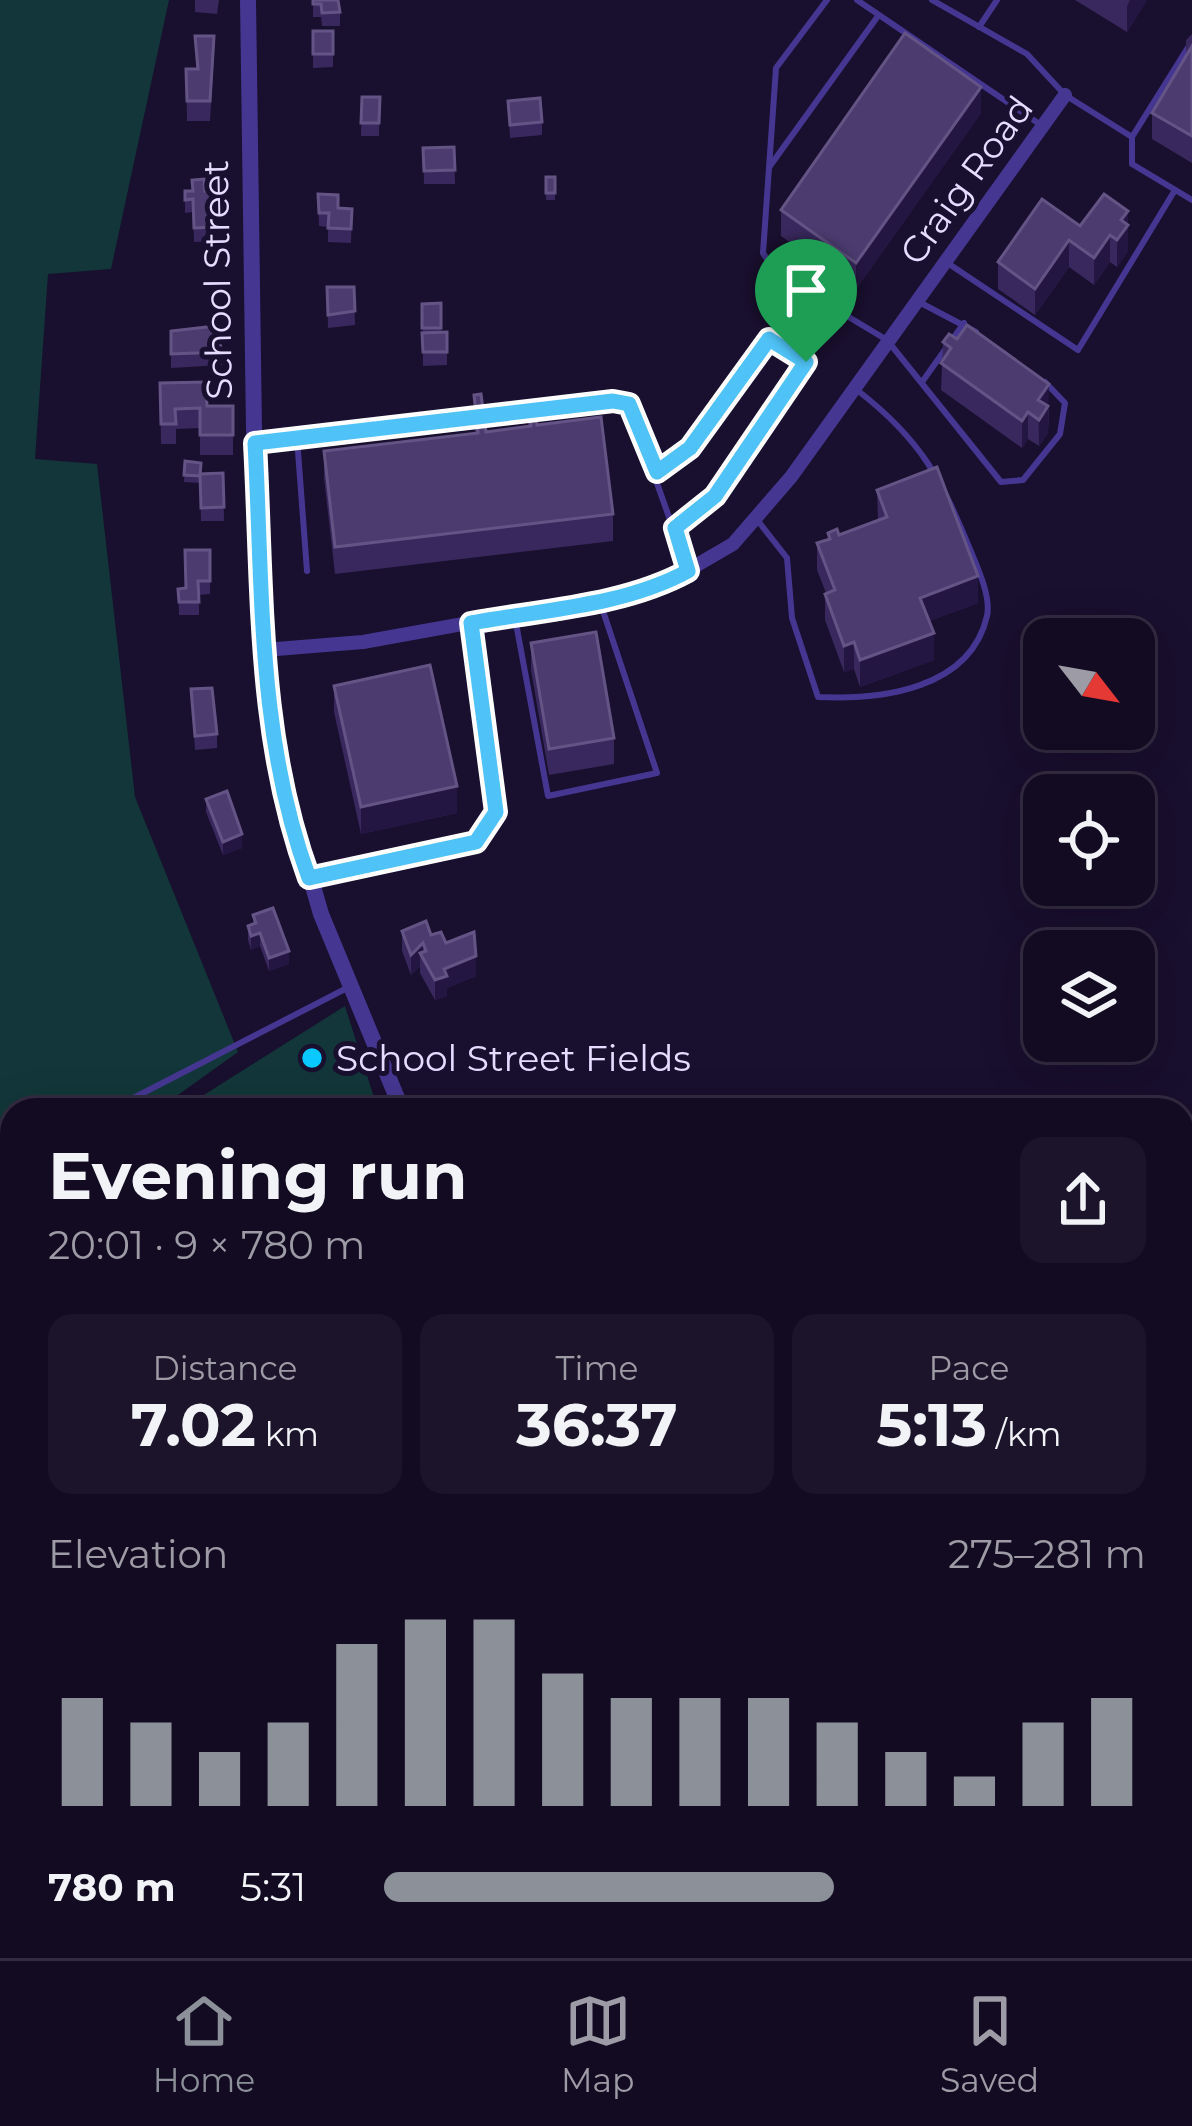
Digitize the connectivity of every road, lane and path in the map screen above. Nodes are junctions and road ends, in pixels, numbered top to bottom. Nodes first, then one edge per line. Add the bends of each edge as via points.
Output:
1 (248, 0) edge
2 (827, 0) edge
3 (856, 0) edge
4 (932, 0) edge
5 (998, 0) edge
6 (879, 15) junction
7 (980, 27) junction
8 (1192, 41) edge
9 (1065, 95) junction
10 (1042, 125) junction
11 (1132, 137) junction
12 (768, 169) junction
13 (1175, 190) junction
14 (1192, 200) edge
15 (943, 260) junction
16 (916, 301) junction
17 (964, 323) junction
18 (983, 337) edge
19 (887, 340) junction
20 (1040, 379) edge
21 (922, 382) junction
22 (854, 388) junction
23 (297, 438) junction
24 (255, 443) junction
25 (657, 472) junction
26 (757, 520) junction
27 (675, 528) junction
28 (307, 571) dead end
29 (688, 571) junction
30 (599, 600) junction
31 (514, 615) junction
32 (471, 623) junction
33 (264, 650) junction
34 (309, 878) junction
35 (352, 985) junction
36 (133, 1098) edge
37 (398, 1098) edge

1 - 24 street, School Street
2 - 12 lane via 776,68
3 - 6 lane
4 - 7 lane
5 - 7 lane
6 - 10 lane
6 - 12 lane
7 - 9 lane via 1027,54
8 - 11 lane
9 - 10 street, Craig Road
9 - 11 lane
10 - 15 street, Craig Road
11 - 13 lane via 1132,164
12 - 19 lane via 763,253 778,274
13 - 14 lane
13 - 15 lane via 1078,350
15 - 16 street, Craig Road
16 - 17 lane
16 - 19 street, Craig Road
17 - 18 lane
17 - 21 lane
19 - 21 lane
19 - 22 street, Craig Road
20 - 21 lane via 1065,403 1060,434 1023,480 1001,482
22 - 26 street, Craig Road
22 - 26 lane via 895,419 940,476 988,613 972,651 927,684 871,700 818,697 792,618 788,558
23 - 24 lane
23 - 25 lane via 613,401 629,404
23 - 28 lane
24 - 33 street, School Street
25 - 27 lane
25 - 27 lane via 690,448 769,339 806,362 715,496
26 - 29 street, Craig Road
27 - 29 lane
29 - 30 street, Craig Road
30 - 31 street, Craig Road
30 - 31 lane via 657,773 548,796
31 - 32 street, Craig Road
32 - 33 street, Craig Road
32 - 34 lane via 496,812 476,842
33 - 34 street, School Street via 273,748
34 - 35 street, School Street
35 - 36 lane
35 - 37 street, School Street

